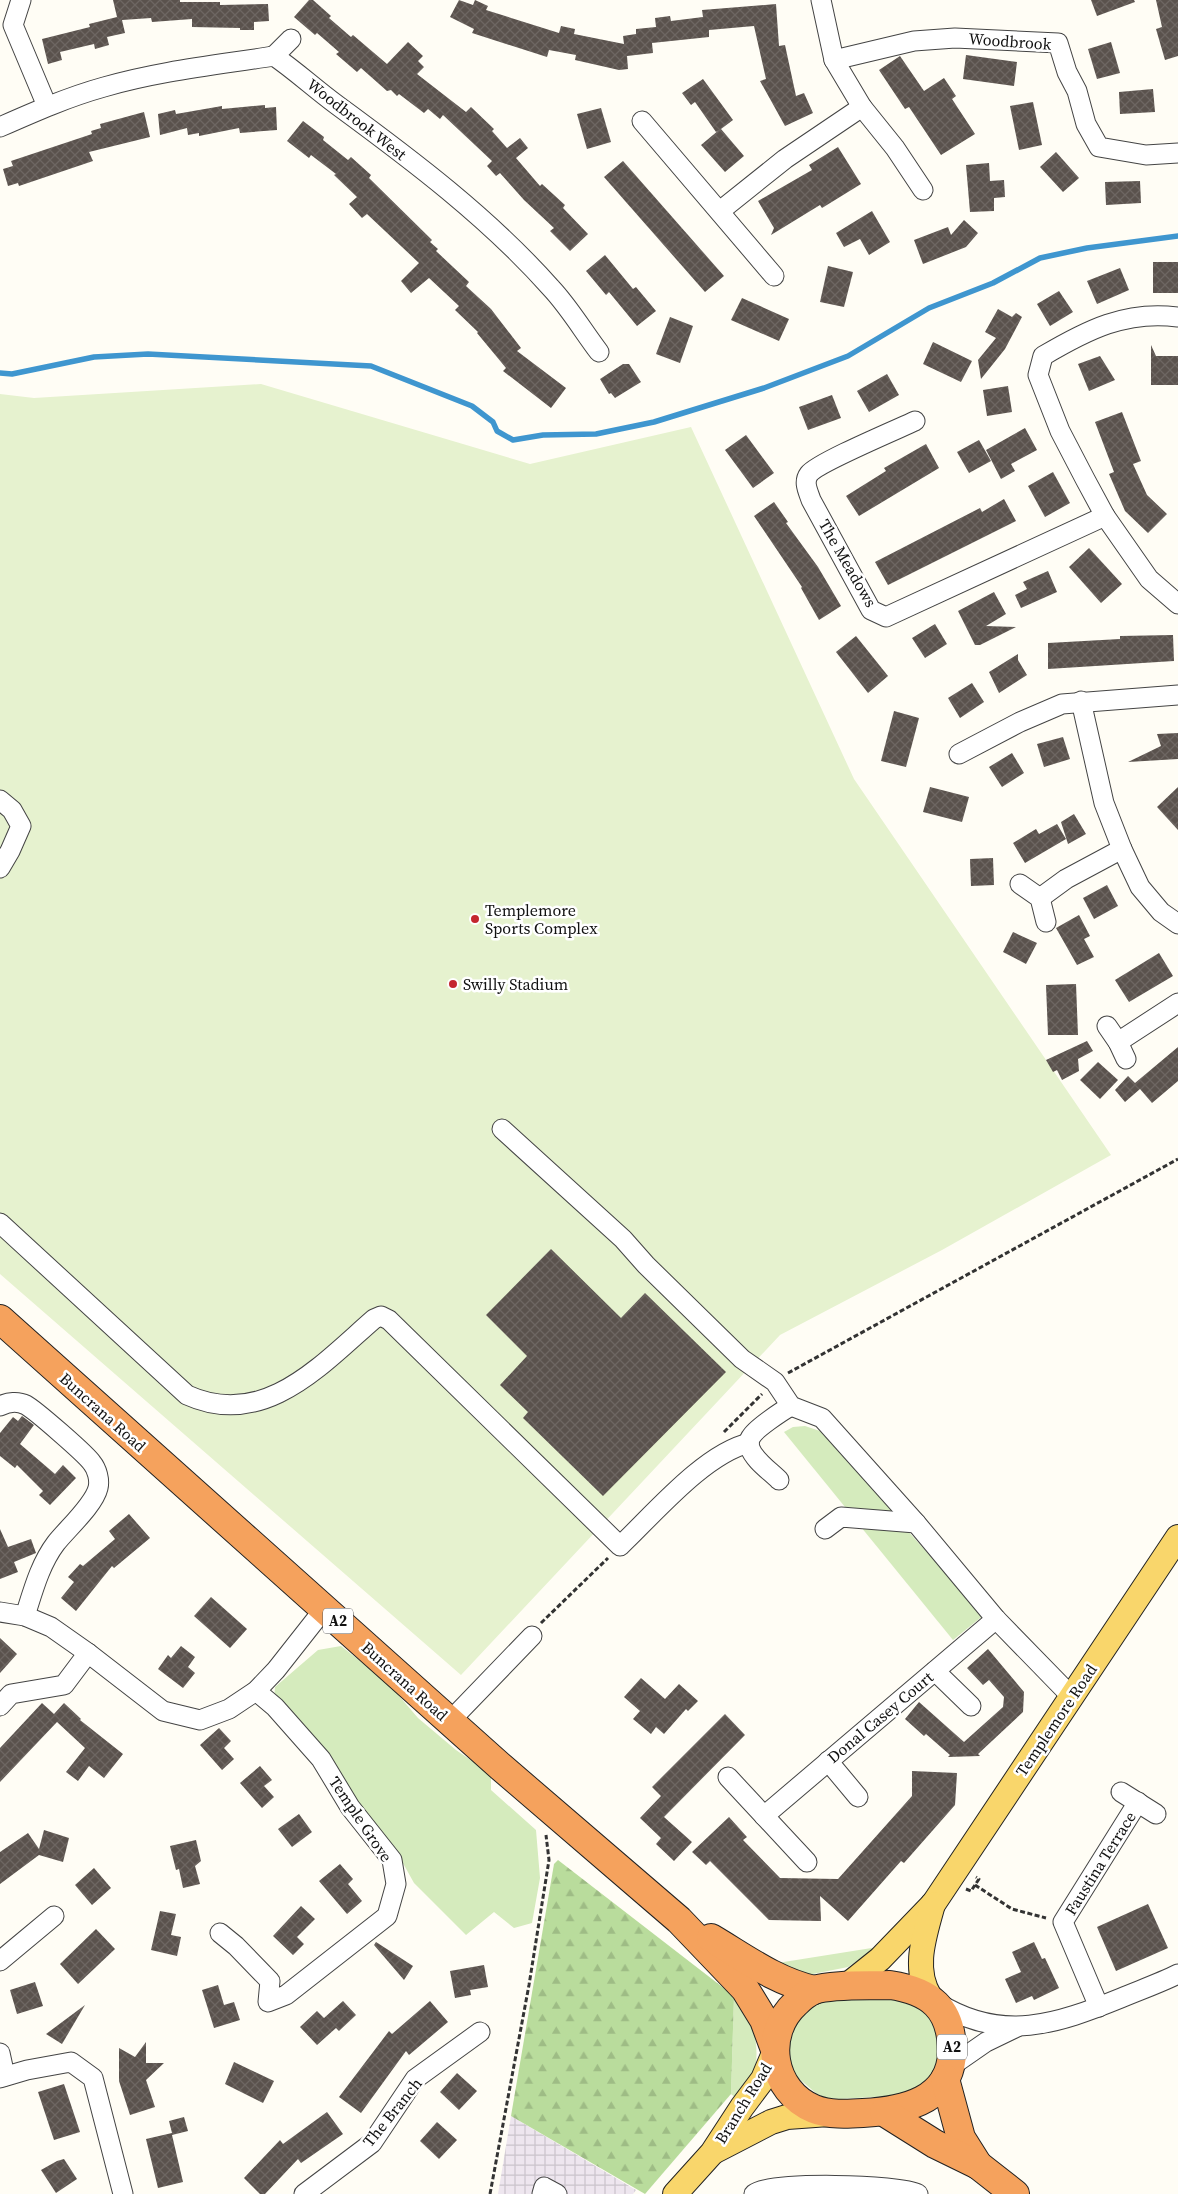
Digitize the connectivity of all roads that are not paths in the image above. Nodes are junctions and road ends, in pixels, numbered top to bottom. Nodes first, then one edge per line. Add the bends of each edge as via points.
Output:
1 (21, 0) edge
2 (821, 0) edge
3 (291, 39) dead end
4 (274, 56) junction
5 (834, 60) junction
6 (47, 106) junction
7 (862, 107) junction
8 (642, 121) dead end
9 (0, 127) edge
10 (1178, 153) edge
11 (923, 190) dead end
12 (720, 211) junction
13 (774, 276) dead end
14 (1178, 317) edge
15 (599, 352) dead end
16 (915, 422) dead end
17 (1105, 516) junction
18 (1178, 604) edge
19 (1178, 695) edge
20 (1081, 701) junction
21 (959, 754) dead end
22 (0, 800) edge
23 (1122, 849) junction
24 (0, 868) edge
25 (1020, 884) dead end
26 (1040, 898) junction
27 (1176, 919) edge
28 (1046, 922) dead end
29 (1178, 1003) edge
30 (1106, 1026) dead end
31 (1118, 1042) junction
32 (1126, 1059) dead end
33 (502, 1129) dead end
34 (0, 1223) edge
35 (0, 1320) edge
36 (0, 1406) edge
37 (791, 1406) junction
38 (749, 1443) junction
39 (779, 1480) dead end
40 (916, 1523) junction
41 (825, 1529) dead end
42 (1178, 1537) edge
43 (324, 1609) junction
44 (0, 1612) edge
45 (25, 1616) junction
46 (996, 1619) junction
47 (532, 1636) road end
48 (88, 1653) junction
49 (935, 1671) junction
50 (256, 1691) junction
51 (1071, 1696) junction
52 (0, 1706) edge
53 (971, 1706) dead end
54 (450, 1721) junction
55 (828, 1761) junction
56 (728, 1777) dead end
57 (1121, 1792) dead end
58 (858, 1797) dead end
59 (1138, 1802) junction
60 (1156, 1814) dead end
61 (764, 1816) junction
62 (807, 1862) dead end
63 (934, 1902) junction
64 (54, 1916) dead end
65 (679, 1920) junction
66 (220, 1933) dead end
67 (0, 1961) edge
68 (1178, 1974) edge
69 (845, 1988) junction
70 (814, 1990) junction
71 (932, 2000) junction
72 (1099, 2007) junction
73 (1017, 2027) junction
74 (480, 2032) dead end
75 (774, 2050) junction
76 (0, 2053) edge
77 (948, 2073) junction
78 (3, 2077) edge
79 (884, 2112) junction
80 (835, 2113) junction
81 (712, 2153) junction
82 (978, 2166) junction
83 (123, 2194) edge
84 (304, 2194) edge
85 (542, 2194) edge
86 (557, 2194) edge
87 (675, 2194) edge
88 (754, 2194) edge
89 (918, 2194) edge
90 (1015, 2194) edge

1 - 6 street via 13,25
2 - 5 street
3 - 4 street
4 - 6 street via 176,70 104,87
4 - 15 street, Woodbrook West via 444,186 510,246 552,289
5 - 7 street
5 - 10 street, Woodbrook via 914,41 955,38 1058,43 1086,124 1099,147 1146,155
6 - 9 street
7 - 11 street
7 - 12 street via 784,159
8 - 12 street
12 - 13 street
14 - 17 street via 1158,314 1116,320 1078,335 1043,356 1038,375 1047,400
16 - 17 street, The Meadows via 824,464 810,473 806,484 811,500 871,610 886,617
17 - 18 street via 1149,579
19 - 20 street
20 - 21 street via 1054,707
20 - 23 street via 1104,802
22 - 24 street via 12,810 21,826
23 - 26 street via 1066,879
23 - 27 street via 1140,887 1161,912
25 - 26 street
26 - 28 street
29 - 31 street
30 - 31 street
31 - 32 street
33 - 37 street via 623,1239 742,1358 774,1382
34 - 38 street via 187,1395 202,1402 239,1405 282,1392 303,1380 374,1319 381,1316 389,1320 620,1546 706,1463
35 - 43 highway, Buncrana Road / A2
36 - 45 street via 10,1403 26,1405 88,1457 99,1481 96,1494 46,1560
37 - 38 street via 750,1437
37 - 40 street via 822,1418
38 - 39 street via 750,1450
40 - 41 street via 841,1517
40 - 46 street
42 - 51 main road, Templemore Road
43 - 50 street
43 - 54 highway, Buncrana Road / A2
44 - 45 street
45 - 48 street via 51,1627
46 - 49 street, Donal Casey Court
46 - 51 street
47 - 54 street
48 - 50 street via 163,1712 200,1720 229,1709
48 - 52 street via 64,1685 11,1694
49 - 53 street
49 - 55 street, Donal Casey Court
50 - 66 street, Temple Grove via 275,1707 321,1759 350,1807 392,1860 396,1884 387,1916 286,1995 268,2002 270,1981
51 - 63 main road, Templemore Road
54 - 65 highway, Buncrana Road / A2
55 - 58 street
55 - 61 street, Donal Casey Court
56 - 61 street
57 - 59 street, Faustina Terrace
59 - 60 street, Faustina Terrace
59 - 72 street, Faustina Terrace via 1063,1922
61 - 62 street
63 - 69 main road, Templemore Road via 880,1959
63 - 71 main road, Templemore Road via 920,1960 922,1982
64 - 67 street
65 - 70 highway, Buncrana Road / A2 via 771,1975
65 - 75 highway, Buncrana Road / A2 via 744,1989 764,2020
68 - 72 street
69 - 70 highway, A2
69 - 71 highway, A2 via 890,1985 918,1991
70 - 75 highway via 781,2020
71 - 73 street via 961,2015
71 - 77 highway, A2 via 943,2014 952,2039
72 - 73 street via 1055,2022
73 - 77 street via 986,2042
74 - 84 street, The Branch via 415,2080 372,2142
75 - 80 highway, A2 via 784,2085 814,2109
75 - 81 main road, Branch Road via 763,2079
76 - 78 street
77 - 79 highway, A2 via 935,2092 916,2104
77 - 82 highway, A2 via 961,2138
78 - 83 street via 71,2062 93,2078
79 - 80 highway, A2
79 - 82 highway, A2
80 - 81 main road, Branch Road via 787,2117 771,2122
81 - 87 main road, Branch Road
82 - 90 highway, A2
85 - 86 street via 544,2187
88 - 89 street via 777,2187 799,2186 870,2186 910,2190

